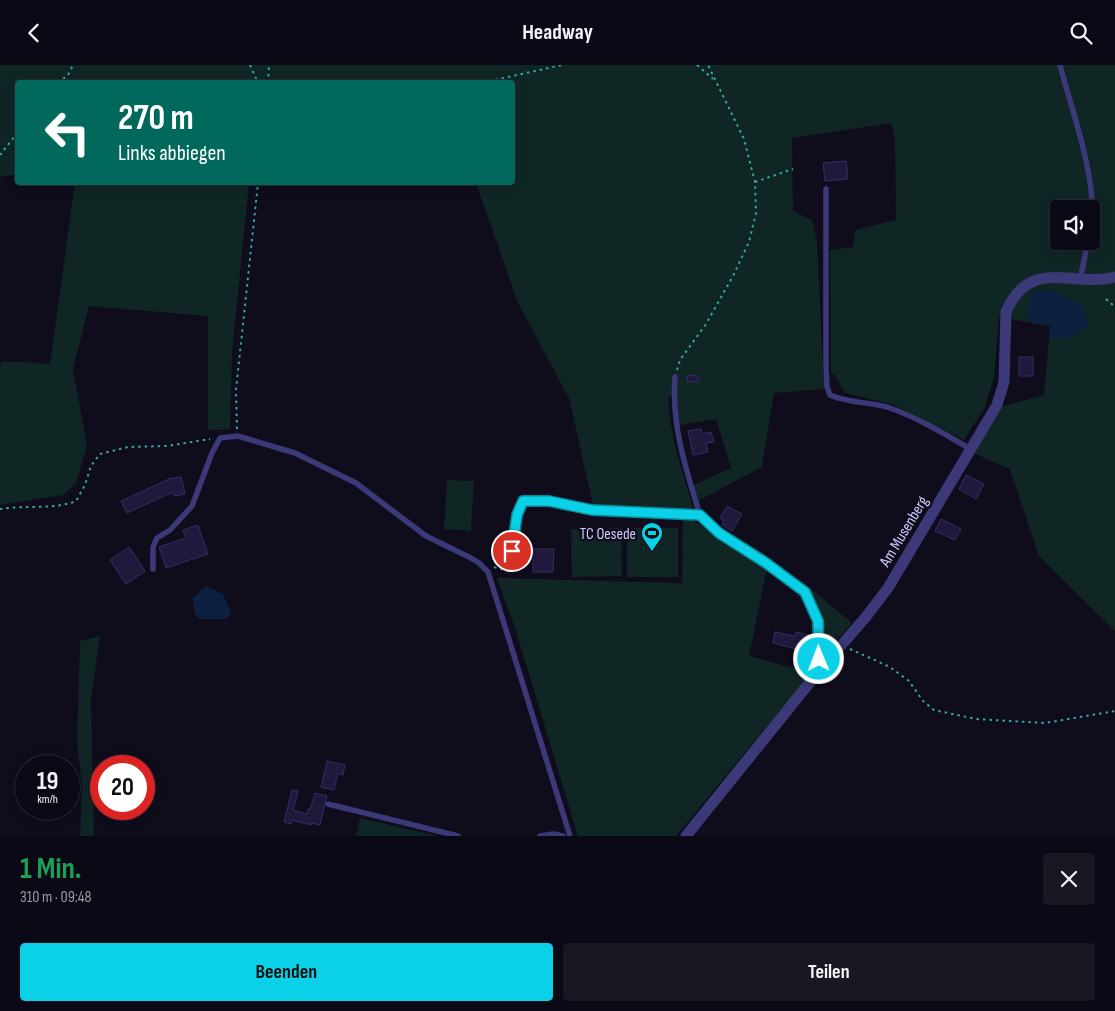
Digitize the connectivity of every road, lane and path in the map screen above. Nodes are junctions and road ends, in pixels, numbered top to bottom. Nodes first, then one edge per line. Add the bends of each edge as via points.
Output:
1 (73, 65) edge
2 (250, 65) edge
3 (269, 65) edge
4 (562, 65) edge
5 (697, 65) edge
6 (708, 65) edge
7 (1060, 65) edge
8 (62, 80) edge
9 (257, 80) edge
10 (268, 80) edge
11 (494, 80) edge
12 (714, 81) junction
13 (15, 136) edge
14 (0, 155) edge
15 (793, 169) dead end
16 (756, 182) junction
17 (258, 185) edge
18 (826, 189) dead end
19 (1091, 200) edge
20 (1086, 250) edge
21 (1115, 277) edge
22 (1080, 280) junction
23 (1106, 299) dead end
24 (1115, 307) edge
25 (674, 377) joint
26 (238, 436) junction
27 (220, 438) junction
28 (972, 449) junction
29 (0, 509) edge
30 (700, 515) junction
31 (512, 551) joint
32 (479, 563) junction
33 (153, 569) dead end
34 (841, 645) junction
35 (823, 666) junction
36 (1115, 711) edge
37 (328, 804) dead end
38 (458, 836) edge
39 (540, 836) edge
40 (563, 836) edge
41 (570, 836) edge
42 (686, 836) edge

1 - 8 path
2 - 9 path
3 - 10 path
4 - 11 path
5 - 12 path
6 - 12 path
7 - 19 lane via 1087,166
12 - 16 path via 744,139
13 - 14 path
15 - 16 path
16 - 25 path via 756,213 749,242 733,277 680,360
17 - 26 path via 236,390
18 - 28 lane via 826,366 830,395 890,408
20 - 22 lane
21 - 22 street, Am Musenberg
22 - 28 street, Am Musenberg via 1046,277 1034,280 1010,301 1004,323 1004,382 997,405
23 - 24 path
25 - 30 lane via 676,425
26 - 27 lane
26 - 32 lane via 294,453 356,483 426,536
27 - 29 path via 167,446 128,447 100,454 91,466 76,501 67,505
27 - 33 lane via 192,506 170,530 157,538 153,547
28 - 34 street, Am Musenberg via 888,588
30 - 31 lane via 592,510 549,501 523,501 517,515
30 - 35 lane via 719,533 805,592 818,621 819,659
31 - 32 path via 520,561 511,572
32 - 41 lane via 488,572
34 - 35 street, Am Musenberg
34 - 36 path via 890,667 909,681 934,710 976,719 1045,723
35 - 42 street, Am Musenberg
37 - 38 lane
39 - 40 lane

